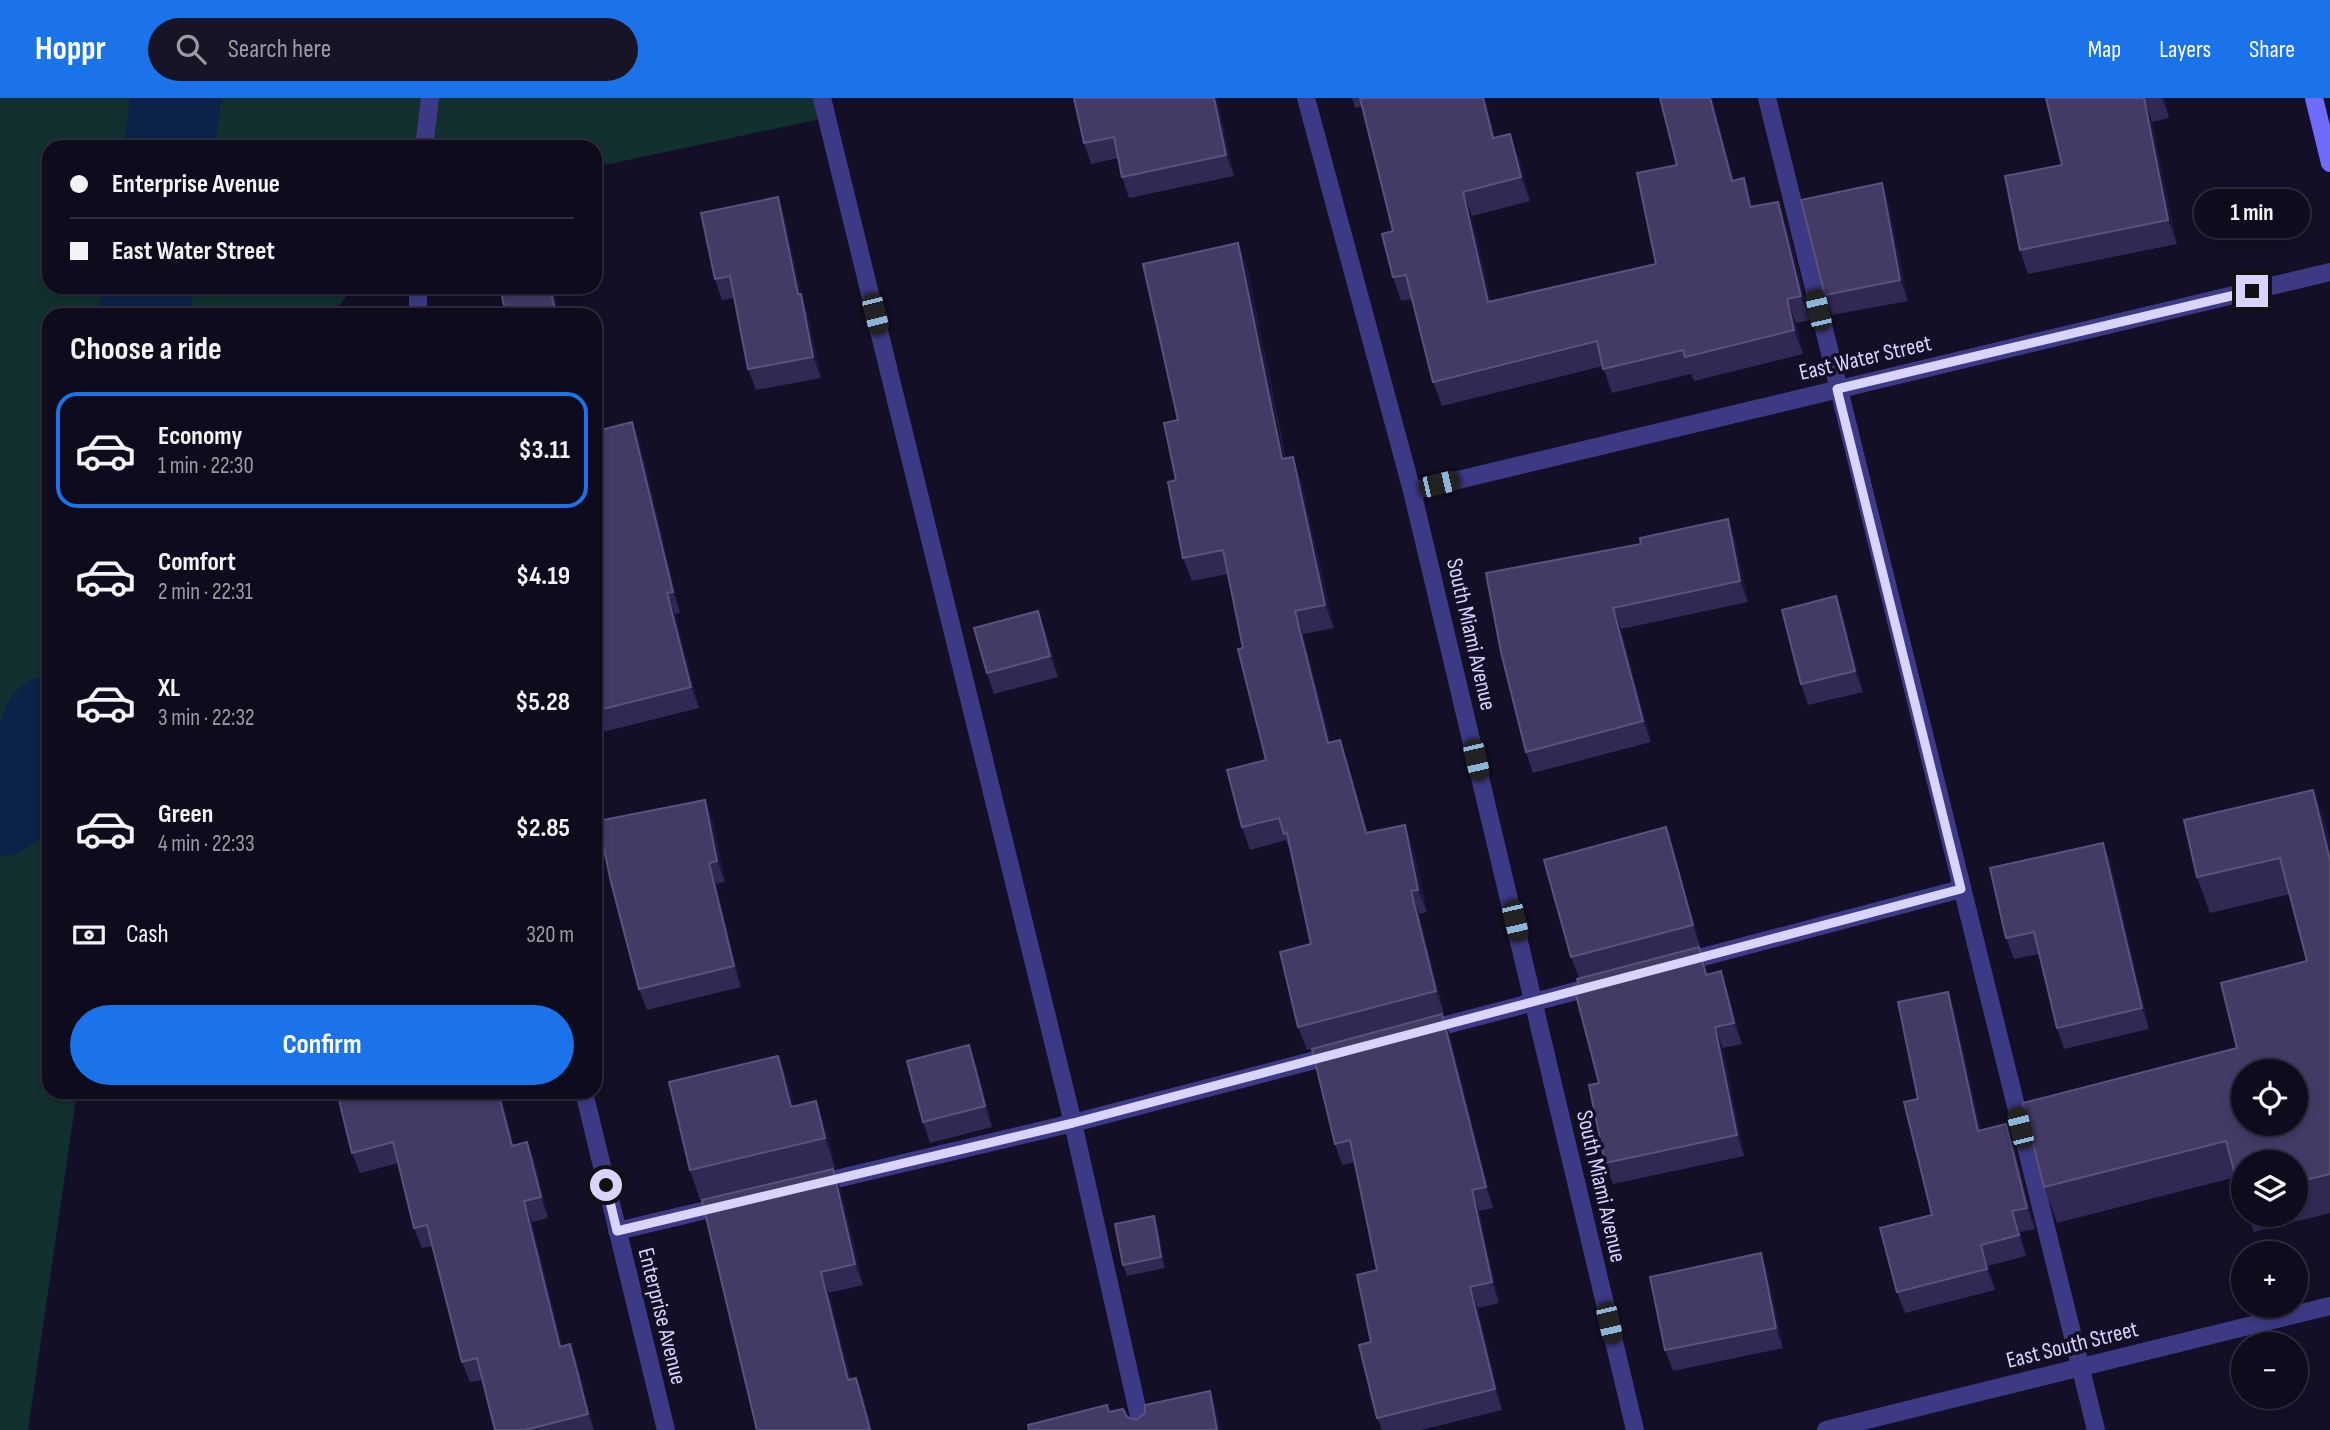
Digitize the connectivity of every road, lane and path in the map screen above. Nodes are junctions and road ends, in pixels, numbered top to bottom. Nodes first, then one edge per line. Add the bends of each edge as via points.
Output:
1 (430, 98) edge
2 (822, 98) edge
3 (1306, 98) edge
4 (1767, 98) edge
5 (2314, 98) edge
6 (425, 140) edge
7 (2330, 163) edge
8 (2330, 272) edge
9 (1837, 389) junction
10 (1412, 491) junction
11 (1961, 889) junction
12 (1667, 967) edge
13 (1614, 981) edge
14 (1534, 1002) junction
15 (1402, 1037) edge
16 (1350, 1051) edge
17 (586, 1099) edge
18 (1073, 1123) junction
19 (791, 1190) edge
20 (751, 1199) edge
21 (617, 1231) junction
22 (2330, 1306) edge
23 (2080, 1368) junction
24 (666, 1430) edge
25 (1142, 1430) edge
26 (1634, 1430) edge
27 (1826, 1430) edge
28 (2096, 1430) edge

1 - 6 street
2 - 18 street
3 - 10 street, South Miami Avenue
4 - 9 street
5 - 7 main road
8 - 9 street, East Water Street
9 - 10 street, East Water Street
9 - 11 street
10 - 14 street, South Miami Avenue
11 - 12 street
11 - 23 street
13 - 14 street
14 - 15 street
14 - 26 street, South Miami Avenue
16 - 18 street
17 - 21 street, Enterprise Avenue
18 - 19 street
18 - 25 street
20 - 21 street
21 - 24 street, Enterprise Avenue
22 - 23 street, East South Street
23 - 27 street, East South Street
23 - 28 street

